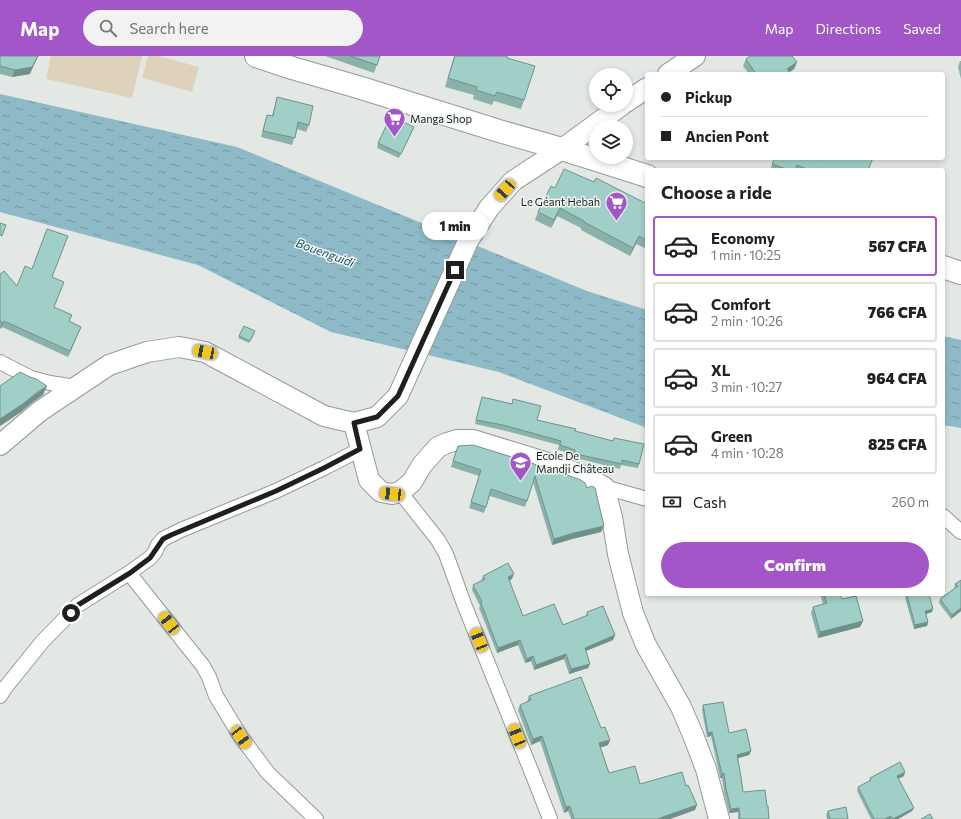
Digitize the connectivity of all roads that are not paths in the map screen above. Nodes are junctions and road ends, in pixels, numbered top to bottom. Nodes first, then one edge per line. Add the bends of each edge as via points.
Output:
1 (256, 56) edge
2 (695, 56) edge
3 (671, 72) edge
4 (645, 89) edge
5 (633, 97) edge
6 (612, 112) edge
7 (562, 149) junction
8 (645, 175) edge
9 (945, 268) edge
10 (961, 273) edge
11 (0, 362) edge
12 (76, 387) junction
13 (354, 423) junction
14 (0, 444) edge
15 (360, 449) junction
16 (604, 487) junction
17 (400, 492) junction
18 (645, 498) edge
19 (945, 518) edge
20 (961, 532) edge
21 (130, 573) junction
22 (0, 696) edge
23 (316, 819) edge
24 (550, 819) edge
25 (719, 819) edge

1 - 7 main road
2 - 3 street
4 - 5 street
6 - 7 street
7 - 8 main road
7 - 13 street via 513,181 489,208 468,241 398,396 377,417
9 - 10 main road
11 - 12 street via 31,378
12 - 13 street via 110,365 147,352 179,347 205,352 324,416
12 - 14 street via 40,411
13 - 15 street
15 - 17 street via 369,480 374,486 381,492
15 - 21 street via 276,491 163,539 150,558
16 - 17 street via 584,476 548,463 474,440 457,440 438,447 422,465 412,482
16 - 18 street
16 - 25 street via 633,613 646,645 681,707 706,769
17 - 24 street via 446,554
19 - 20 street
21 - 22 street via 78,605 42,642
21 - 23 street via 203,666 216,696 241,737 268,773

